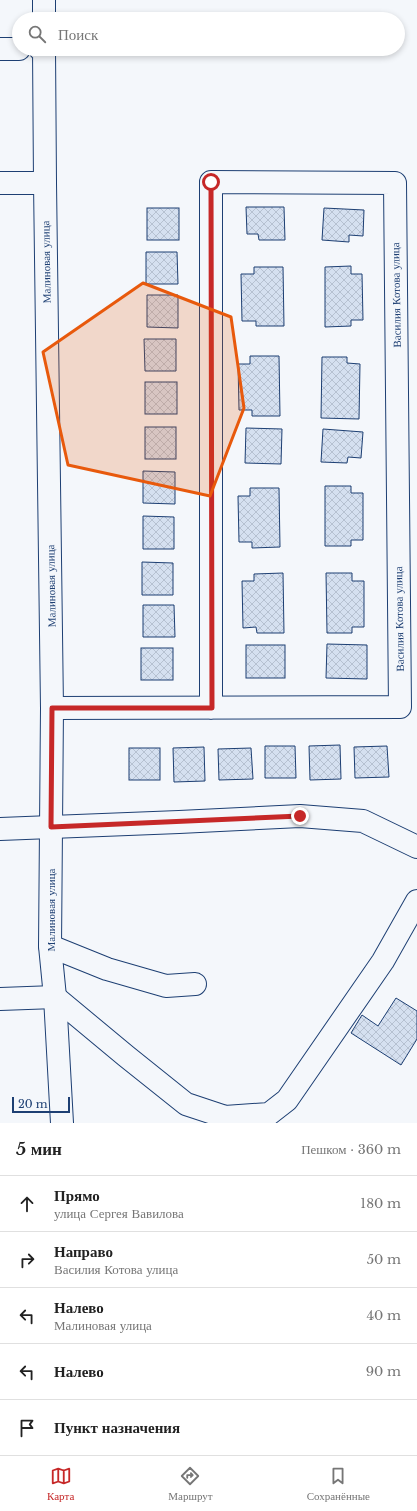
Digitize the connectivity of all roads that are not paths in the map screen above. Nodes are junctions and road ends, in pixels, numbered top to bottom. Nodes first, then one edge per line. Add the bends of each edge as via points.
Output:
1 (44, 0) edge
2 (44, 12) edge
3 (0, 48) edge
4 (12, 49) edge
5 (44, 56) edge
6 (0, 183) edge
7 (45, 183) junction
8 (52, 708) junction
9 (212, 708) junction
10 (51, 827) junction
11 (0, 829) edge
12 (417, 847) edge
13 (417, 901) edge
14 (50, 946) junction
15 (195, 984) dead end
16 (55, 997) junction
17 (0, 998) edge
18 (62, 1123) edge

1 - 2 street
3 - 4 street
5 - 7 street, Малиновая улица
6 - 7 street
7 - 8 street, Малиновая улица
8 - 9 street, Василия Котова улица
8 - 10 street, Малиновая улица
9 - 9 street, Василия Котова улица via 400,707 395,183 211,182
10 - 11 street
10 - 12 street via 300,816 363,821
10 - 14 street, Малиновая улица
13 - 16 street via 383,961 287,1100 269,1114 225,1117 186,1104
14 - 15 street via 106,969 166,986
14 - 16 street, Малиновая улица
16 - 17 street
16 - 18 street, Малиновая улица

